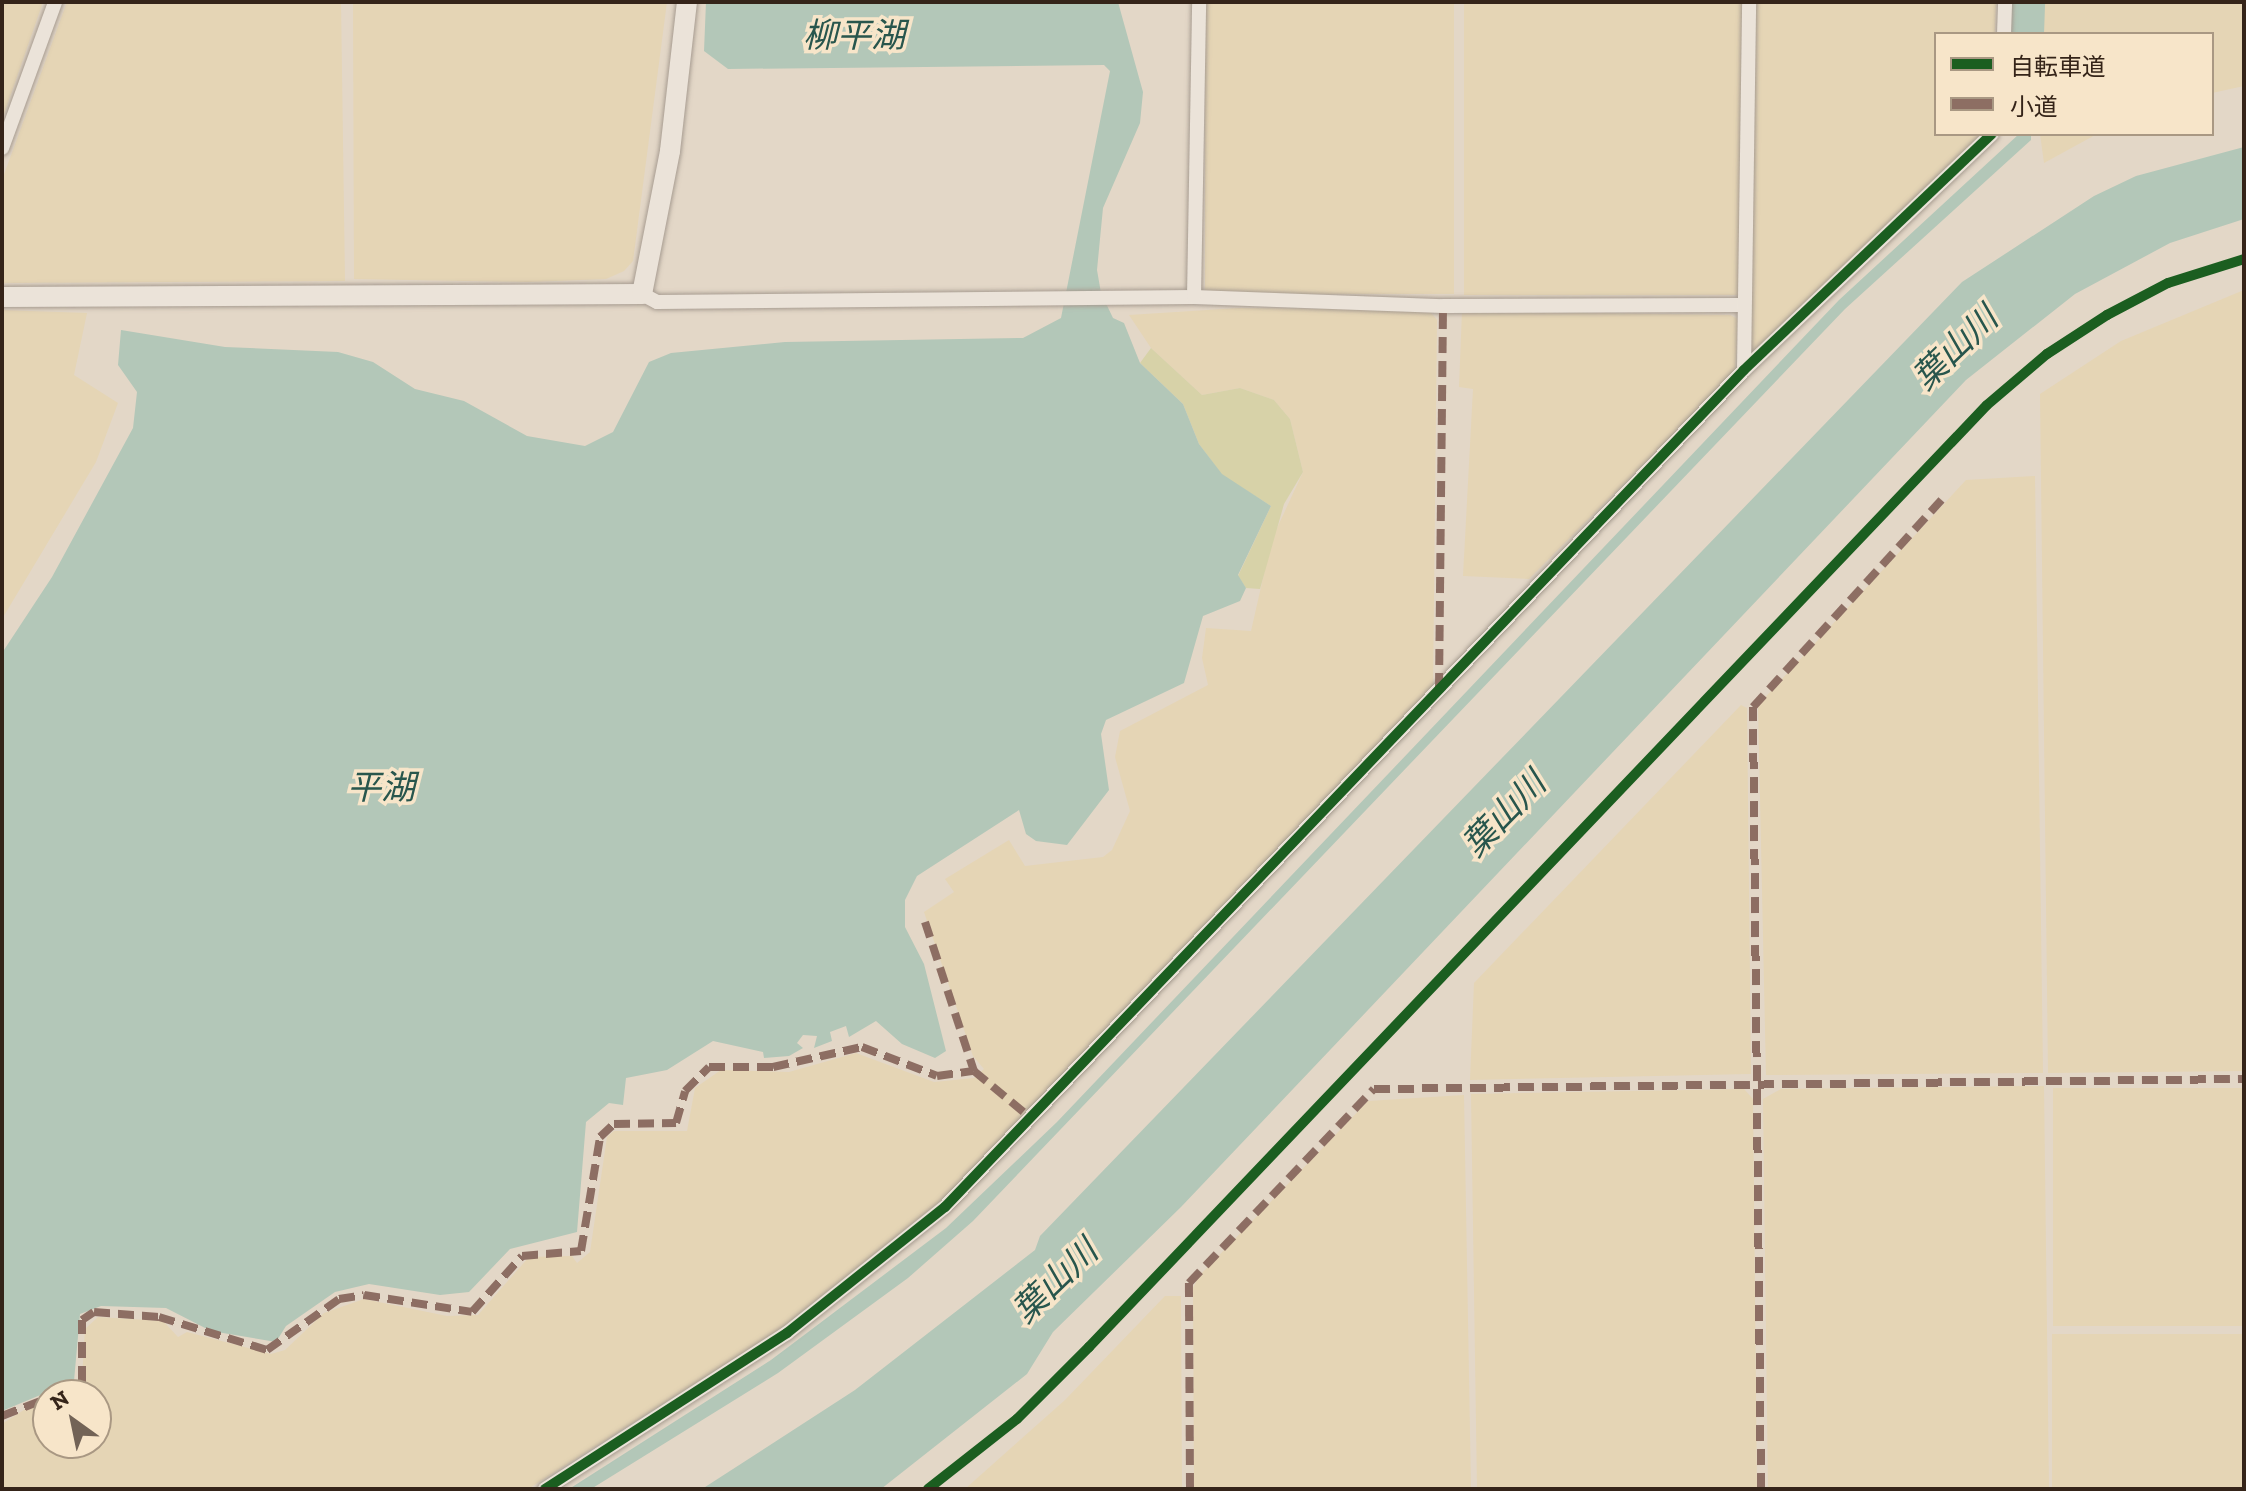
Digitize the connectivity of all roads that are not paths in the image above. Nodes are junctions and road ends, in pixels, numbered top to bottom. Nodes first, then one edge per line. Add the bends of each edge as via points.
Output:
1 (55, 2) edge
2 (687, 2) edge
3 (1199, 2) edge
4 (1749, 2) edge
5 (2005, 2) edge
6 (2004, 32) edge
7 (1990, 136) edge
8 (2, 148) edge
9 (642, 294) junction
10 (2, 297) edge
11 (1194, 297) junction
12 (1740, 305) junction
13 (1744, 370) junction
14 (545, 1489) edge

1 - 8 street
2 - 9 street via 670,151
3 - 11 street
4 - 12 street
5 - 6 street
7 - 13 street
9 - 10 street
9 - 11 street via 657,302
11 - 12 street via 1443,306
12 - 13 street
13 - 14 street via 945,1207 787,1333

